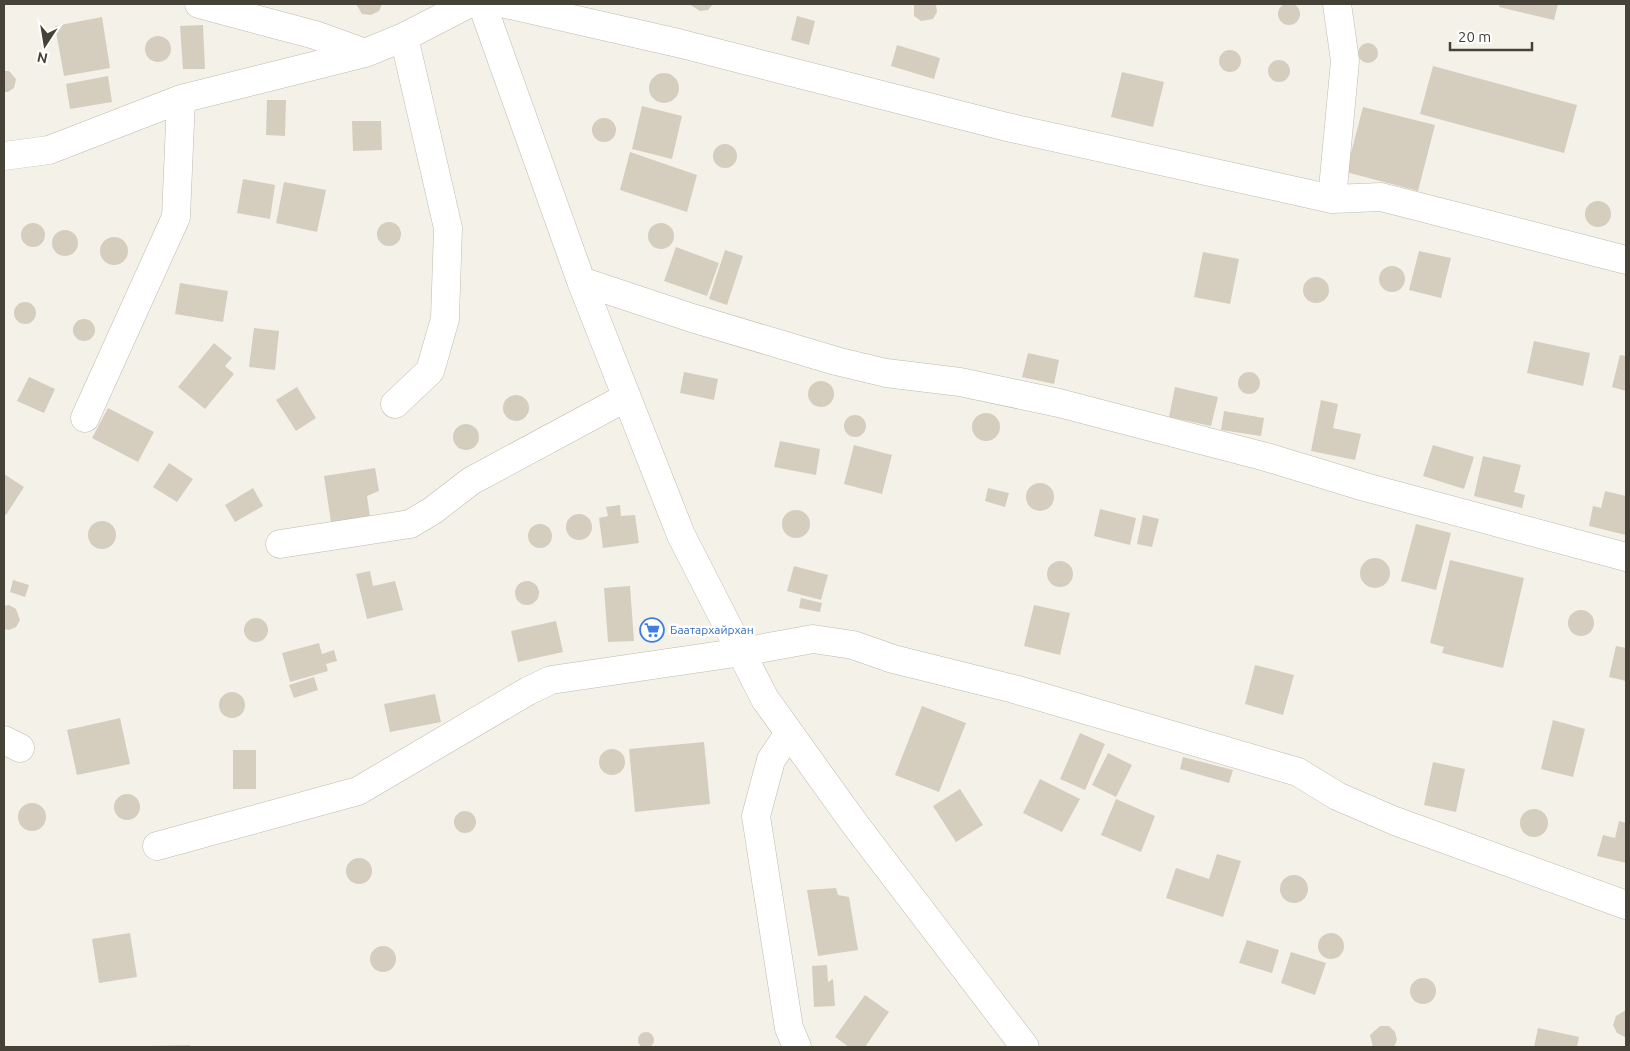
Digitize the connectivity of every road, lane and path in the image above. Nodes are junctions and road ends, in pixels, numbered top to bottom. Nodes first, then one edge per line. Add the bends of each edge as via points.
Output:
1 (199, 4) edge
2 (468, 4) edge
3 (482, 4) edge
4 (506, 4) edge
5 (1337, 4) edge
6 (404, 37) junction
7 (365, 53) junction
8 (181, 99) junction
9 (4, 156) edge
10 (1332, 200) junction
11 (1626, 260) edge
12 (581, 281) junction
13 (627, 397) junction
14 (395, 404) dead end
15 (85, 418) dead end
16 (280, 544) dead end
17 (1626, 557) edge
18 (742, 652) junction
19 (789, 733) junction
20 (157, 846) dead end
21 (1626, 905) edge
22 (797, 1047) edge
23 (1025, 1047) edge

1 - 7 street via 315,35
2 - 6 street
3 - 12 street
4 - 10 street via 678,43 1007,127
5 - 10 street via 1345,61
6 - 7 street
6 - 14 street via 448,228 445,319 430,371
7 - 8 street
8 - 9 street via 49,150
8 - 15 street via 176,217
10 - 11 street via 1382,197
12 - 13 street
12 - 17 street via 836,361 886,373 960,382 1059,403
13 - 16 street via 471,481 410,524
13 - 18 street via 681,535
18 - 19 street via 765,699
18 - 20 street via 551,680 358,791
18 - 21 street via 813,639 853,645 893,659 1014,689 1298,772 1337,796 1395,821
19 - 22 street via 771,760 756,816 789,1028
19 - 23 street

